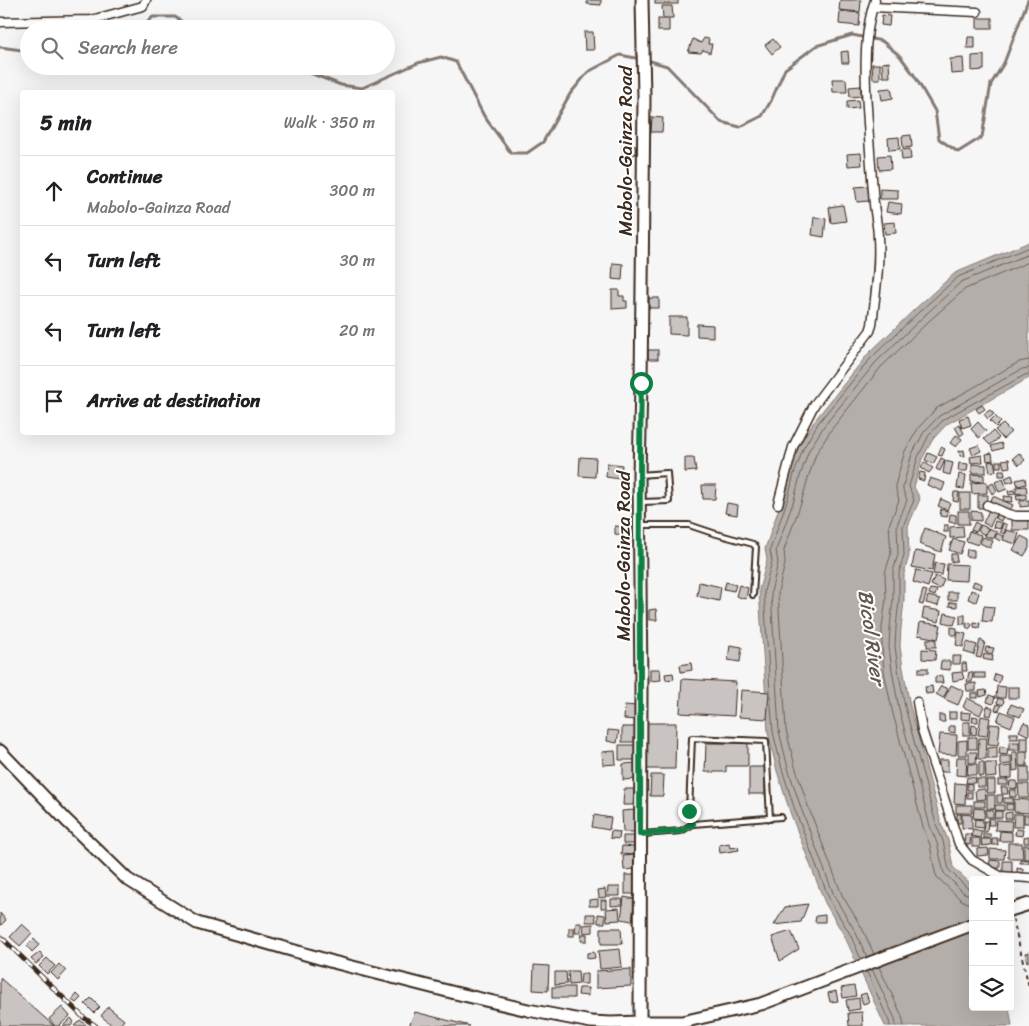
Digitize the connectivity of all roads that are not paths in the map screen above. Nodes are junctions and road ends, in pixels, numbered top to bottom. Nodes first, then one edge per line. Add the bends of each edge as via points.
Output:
1 (146, 0) edge
2 (642, 0) edge
3 (874, 3) edge
4 (978, 12) dead end
5 (91, 20) edge
6 (0, 22) edge
7 (20, 22) edge
8 (639, 476) junction
9 (639, 502) junction
10 (778, 504) dead end
11 (988, 505) dead end
12 (1029, 516) edge
13 (640, 525) junction
14 (753, 595) dead end
15 (917, 702) dead end
16 (0, 752) edge
17 (781, 817) dead end
18 (770, 819) junction
19 (693, 824) junction
20 (640, 834) junction
21 (1029, 878) edge
22 (1029, 904) edge
23 (1014, 912) edge
24 (969, 925) edge
25 (640, 1022) junction

1 - 5 street via 143,6
2 - 8 main road, Mabolo-Gainza Road via 644,97
3 - 4 street
3 - 10 street via 866,46 867,108 878,239 872,325 814,405 793,447
6 - 7 street
8 - 9 main road, Mabolo-Gainza Road
8 - 9 lane via 667,473 669,501
9 - 13 main road, Mabolo-Gainza Road
11 - 12 street via 1008,514
13 - 14 lane via 689,525 753,544 756,548
13 - 20 main road, Mabolo-Gainza Road
15 - 21 street via 922,730 959,844 972,860 1000,876
16 - 25 main road via 128,880 197,923 342,964 528,1010 591,1022
17 - 18 lane
18 - 19 lane
18 - 19 lane via 766,741 692,738 689,811
19 - 20 lane via 681,831
20 - 25 main road, Mabolo-Gainza Road
22 - 23 main road
24 - 25 main road via 761,1004 682,1022

